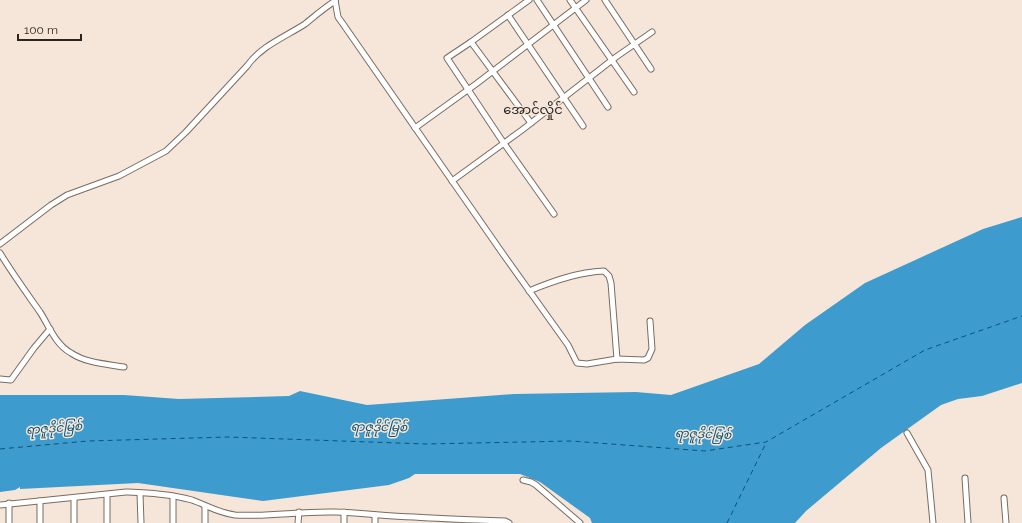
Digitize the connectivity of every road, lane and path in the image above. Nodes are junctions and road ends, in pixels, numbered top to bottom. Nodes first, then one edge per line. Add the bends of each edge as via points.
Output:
1 (529, 0) edge
2 (537, 0) edge
3 (570, 0) edge
4 (586, 0) edge
5 (605, 0) edge
6 (335, 1) edge
7 (575, 8) junction
8 (508, 15) junction
9 (554, 25) junction
10 (652, 32) dead end
11 (471, 42) junction
12 (635, 44) junction
13 (528, 45) junction
14 (612, 61) junction
15 (651, 69) dead end
16 (493, 72) junction
17 (589, 78) junction
18 (469, 90) junction
19 (634, 92) dead end
20 (564, 97) junction
21 (608, 107) dead end
22 (531, 123) junction
23 (583, 126) dead end
24 (415, 128) junction
25 (503, 142) junction
26 (452, 181) junction
27 (554, 214) dead end
28 (0, 244) edge
29 (0, 253) edge
30 (530, 291) junction
31 (650, 321) dead end
32 (50, 329) junction
33 (618, 359) junction
34 (124, 367) dead end
35 (0, 379) edge
36 (907, 433) dead end
37 (965, 478) dead end
38 (523, 480) dead end
39 (140, 493) junction
40 (107, 494) junction
41 (173, 496) junction
42 (74, 498) junction
43 (1004, 498) dead end
44 (40, 501) junction
45 (9, 503) junction
46 (0, 505) edge
47 (205, 506) junction
48 (299, 512) junction
49 (344, 512) junction
50 (375, 515) junction
51 (407, 517) junction
52 (440, 521) edge
53 (9, 523) edge
54 (40, 523) edge
55 (74, 523) edge
56 (107, 523) edge
57 (141, 523) edge
58 (173, 523) edge
59 (205, 523) edge
60 (298, 523) edge
61 (344, 523) edge
62 (375, 523) edge
63 (407, 523) edge
64 (509, 523) edge
65 (580, 523) edge
66 (933, 523) edge
67 (968, 523) edge
68 (1006, 523) edge

1 - 8 street
2 - 9 street
3 - 7 street
4 - 7 street
5 - 12 street
6 - 24 street via 338,17
6 - 28 street via 253,56 247,66 166,151 119,176 67,195
7 - 9 street
7 - 14 street
8 - 11 street
8 - 13 street
9 - 13 street
9 - 17 street
10 - 12 street
11 - 16 street
11 - 18 street via 447,58
12 - 14 street
12 - 15 street
13 - 16 street
13 - 20 street
14 - 17 street
14 - 19 street
16 - 18 street
16 - 22 street
17 - 20 street
17 - 21 street
18 - 24 street
18 - 25 street
20 - 22 street
20 - 23 street
22 - 25 street
24 - 26 street
25 - 26 street
25 - 27 street
26 - 30 street
29 - 32 street
30 - 33 street via 568,345 577,363 594,364
30 - 33 street via 548,283 604,271 611,283
31 - 33 street via 652,349 648,358
32 - 34 street via 60,345 70,353 84,360
32 - 35 street via 11,380
36 - 66 street via 928,470
37 - 67 street
38 - 65 street via 536,485
39 - 40 street
39 - 41 street
39 - 57 street
40 - 42 street
40 - 56 street
41 - 47 street
41 - 58 street
42 - 44 street
42 - 55 street
43 - 68 street
44 - 45 street
44 - 54 street
45 - 46 street
45 - 53 street
47 - 48 street via 234,515
47 - 59 street
48 - 49 street
48 - 60 street
49 - 50 street
49 - 61 street
50 - 51 street
50 - 62 street
51 - 52 street
51 - 63 street
52 - 64 street

